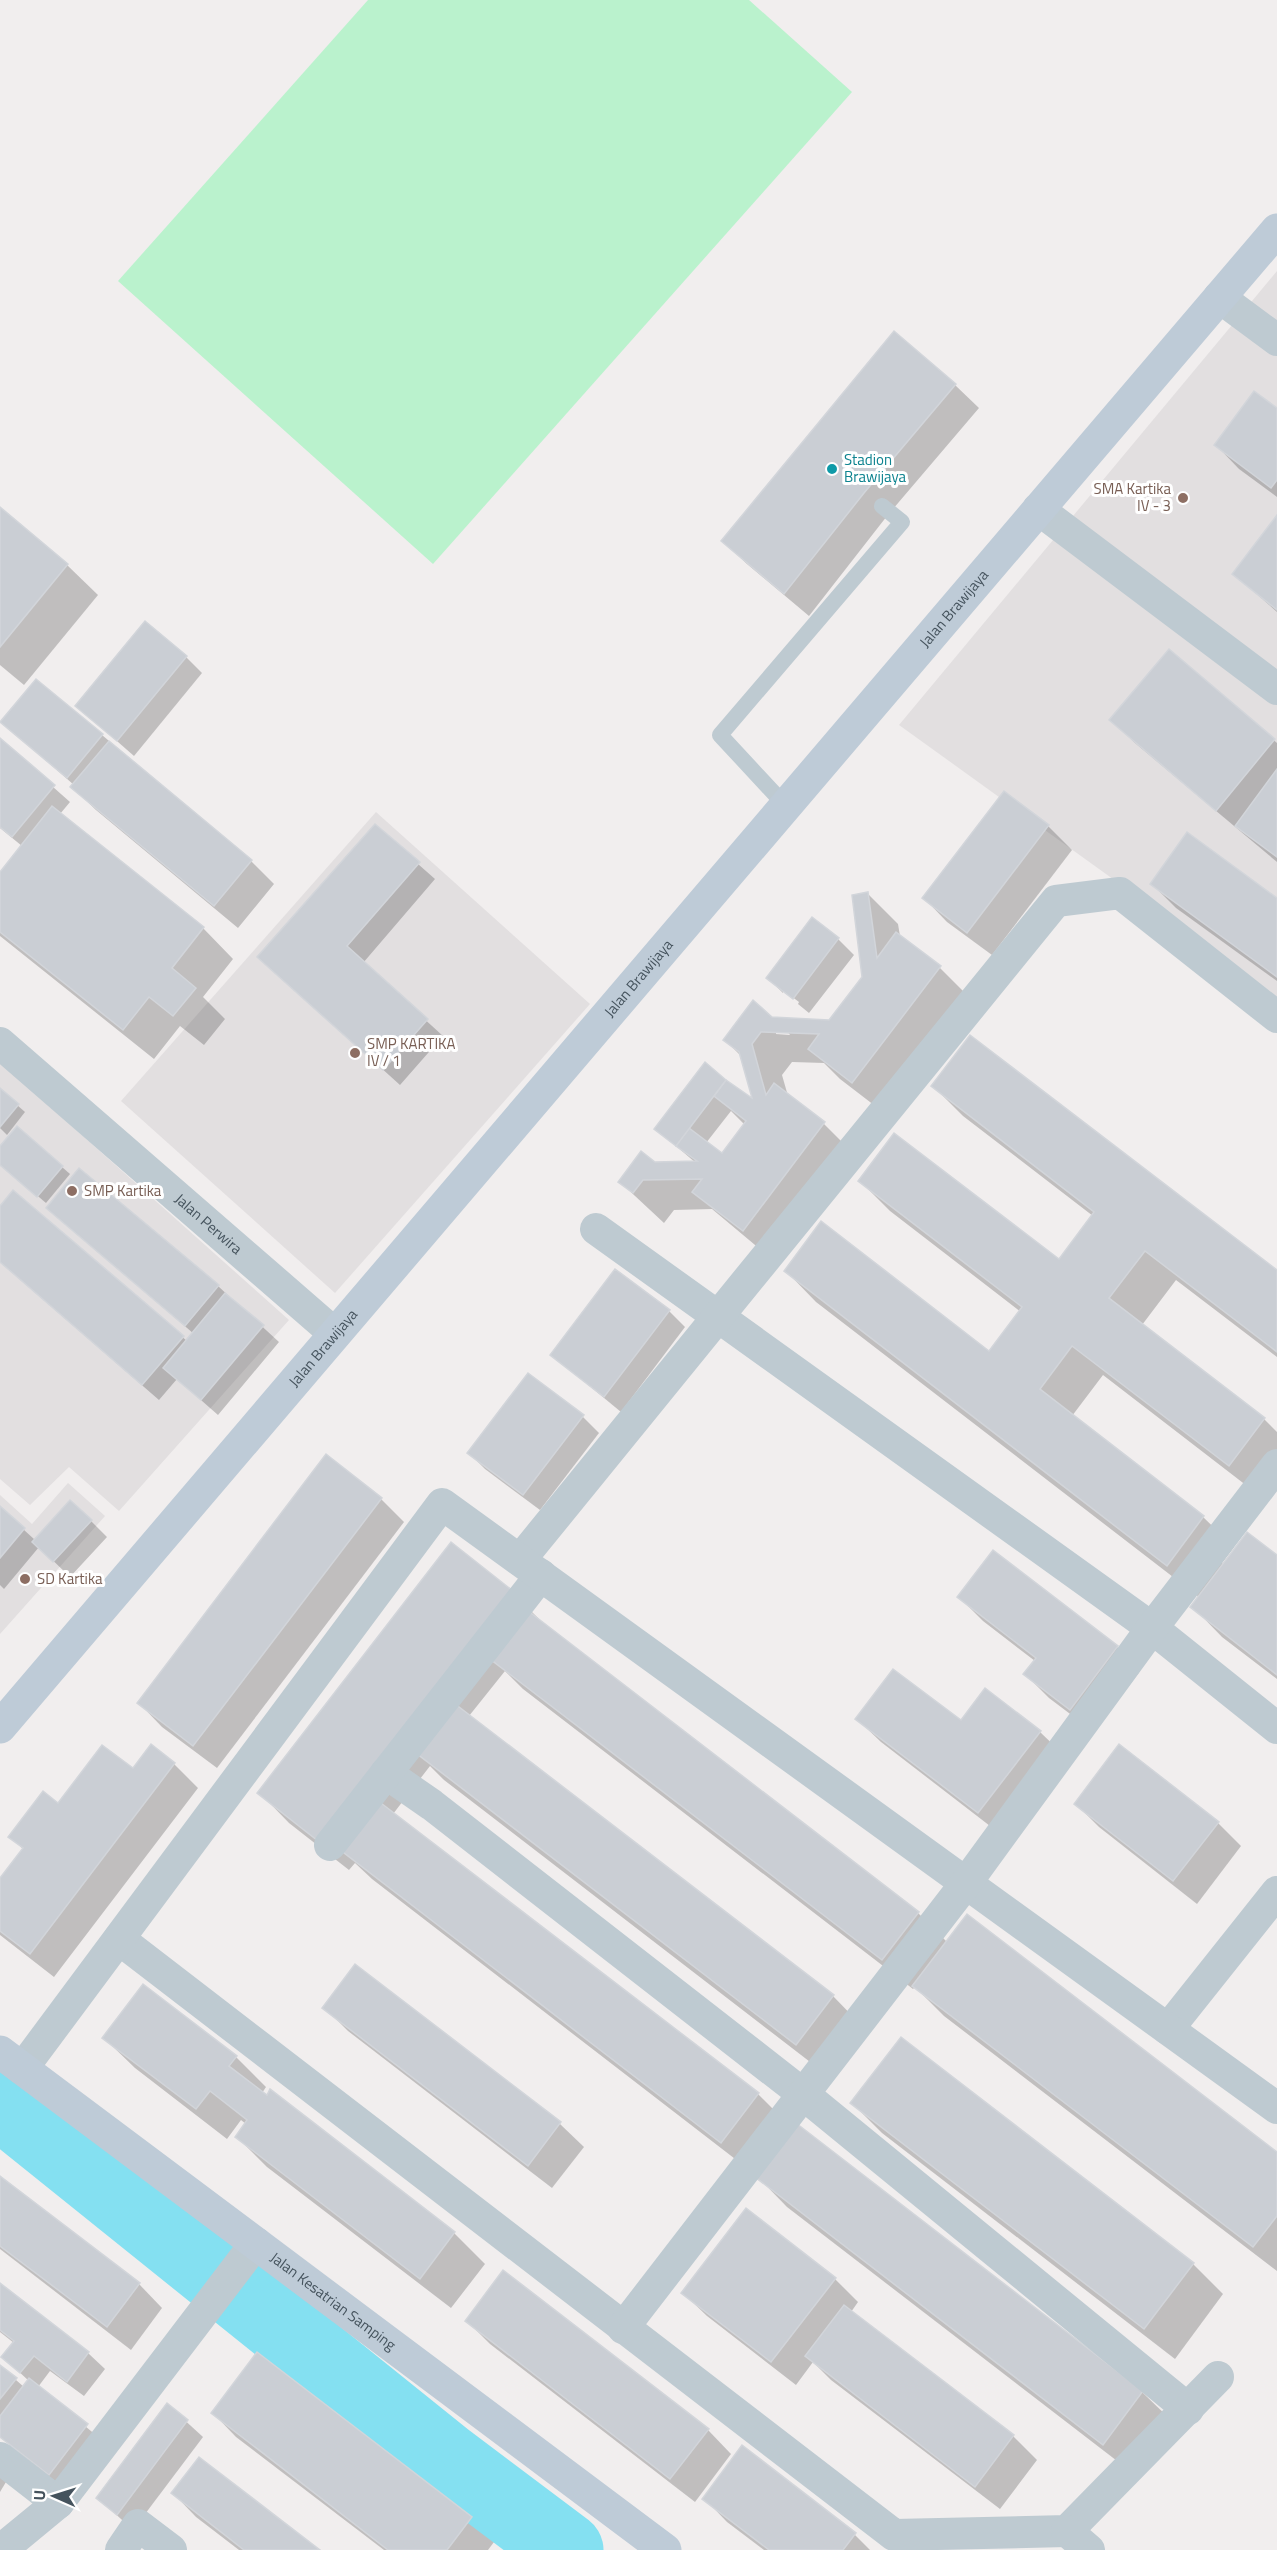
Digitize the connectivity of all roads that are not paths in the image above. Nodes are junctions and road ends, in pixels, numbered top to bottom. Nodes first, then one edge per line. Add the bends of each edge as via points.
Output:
1 (1277, 230) edge
2 (1219, 297) junction
3 (1277, 340) edge
4 (882, 506) dead end
5 (1038, 509) junction
6 (1277, 690) edge
7 (786, 805) junction
8 (1277, 1017) edge
9 (0, 1043) edge
10 (596, 1229) dead end
11 (719, 1315) junction
12 (335, 1334) junction
13 (1277, 1465) edge
14 (530, 1568) junction
15 (1152, 1628) junction
16 (0, 1727) edge
17 (1277, 1728) edge
18 (386, 1773) junction
19 (330, 1845) dead end
20 (966, 1883) junction
21 (1277, 1892) edge
22 (119, 1938) junction
23 (1168, 2029) junction
24 (11, 2061) edge
25 (803, 2094) junction
26 (1277, 2108) edge
27 (249, 2253) junction
28 (623, 2328) junction
29 (1218, 2377) dead end
30 (1188, 2409) junction
31 (0, 2458) edge
32 (57, 2503) junction
33 (1078, 2541) edge
34 (1, 2550) edge
35 (121, 2550) edge
36 (171, 2550) edge
37 (665, 2550) edge

1 - 2 street, Jalan Brawijaya
2 - 3 street
2 - 5 street, Jalan Brawijaya
4 - 7 lane via 902,522 720,735
5 - 6 street
5 - 7 street, Jalan Brawijaya
7 - 12 street, Jalan Brawijaya
8 - 11 street via 1120,893 1056,901
9 - 12 street, Jalan Perwira
10 - 11 street
11 - 14 street
11 - 15 street
12 - 16 street, Jalan Brawijaya
13 - 15 street
14 - 18 street
14 - 20 street
14 - 22 street via 442,1504
15 - 17 street
15 - 20 street
18 - 19 street
18 - 25 street via 432,1804
20 - 23 street
20 - 25 street
21 - 23 street
22 - 24 street
22 - 28 street
23 - 26 street
24 - 27 street, Jalan Kesatrian Samping
25 - 28 street
25 - 30 street
27 - 32 street
27 - 37 street, Jalan Kesatrian Samping
28 - 33 street via 894,2535
29 - 30 street
30 - 33 street
31 - 32 street
32 - 34 street
35 - 36 street via 138,2525

